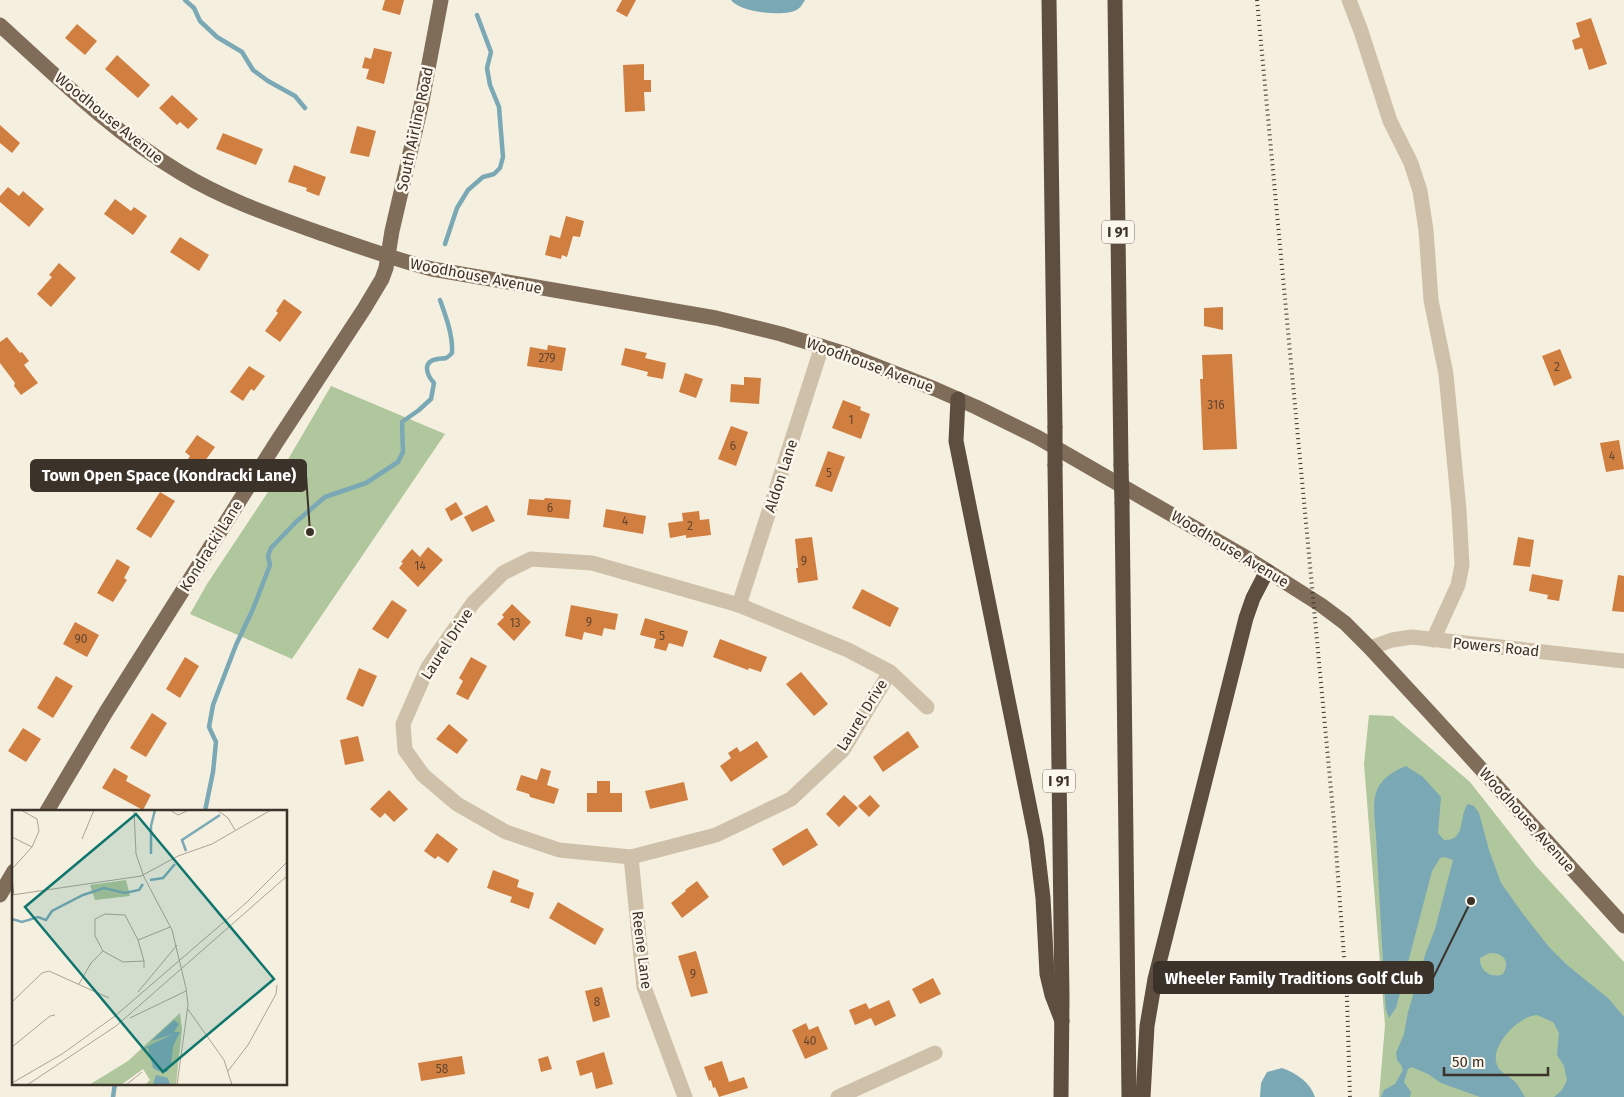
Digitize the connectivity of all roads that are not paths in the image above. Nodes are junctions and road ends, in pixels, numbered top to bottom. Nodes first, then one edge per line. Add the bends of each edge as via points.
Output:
1 (441, 0) edge
2 (1049, 0) edge
3 (1115, 0) edge
4 (1349, 0) edge
5 (0, 25) edge
6 (388, 257) junction
7 (822, 346) junction
8 (958, 399) junction
9 (1267, 571) junction
10 (739, 605) junction
11 (1433, 640) junction
12 (1370, 648) junction
13 (1624, 661) edge
14 (890, 672) junction
15 (927, 707) dead end
16 (49, 810) edge
17 (631, 857) junction
18 (12, 874) edge
19 (0, 895) edge
20 (1624, 926) edge
21 (1062, 1021) junction
22 (935, 1053) dead end
23 (685, 1097) edge
24 (838, 1097) edge
25 (1062, 1097) edge
26 (1129, 1097) edge
27 (1143, 1097) edge

1 - 6 main road, South Airline Road
2 - 21 highway, I 91, bridge
3 - 26 highway, I 91, bridge
4 - 11 street via 1390,122 1411,163 1420,191 1431,300 1446,374 1462,565 1458,585
5 - 6 main road, Woodhouse Avenue via 81,100 180,173 245,205
6 - 7 main road, Woodhouse Avenue via 432,269 716,318
6 - 16 main road, Kondracki Lane via 382,279 368,302 237,504
7 - 8 main road, Woodhouse Avenue
7 - 10 street, Aldon Lane
8 - 9 main road, Woodhouse Avenue via 1037,437
8 - 21 highway via 956,441 1036,839 1047,974
9 - 12 main road, Woodhouse Avenue via 1333,614
9 - 27 highway via 1246,618 1155,979 1147,1026
10 - 14 street, Laurel Drive via 848,650
10 - 17 street, Laurel Drive via 592,563 531,559 503,573 473,603 428,667 403,724 405,750 423,775 457,804 506,832 559,850
11 - 12 street, Powers Road via 1402,638
11 - 13 street, Powers Road
12 - 20 main road, Woodhouse Avenue
14 - 15 street, Laurel Drive
14 - 17 street, Laurel Drive via 843,750 791,799 716,835
17 - 23 street, Reene Lane via 644,987
18 - 19 main road
21 - 25 highway, I 91
22 - 24 street

